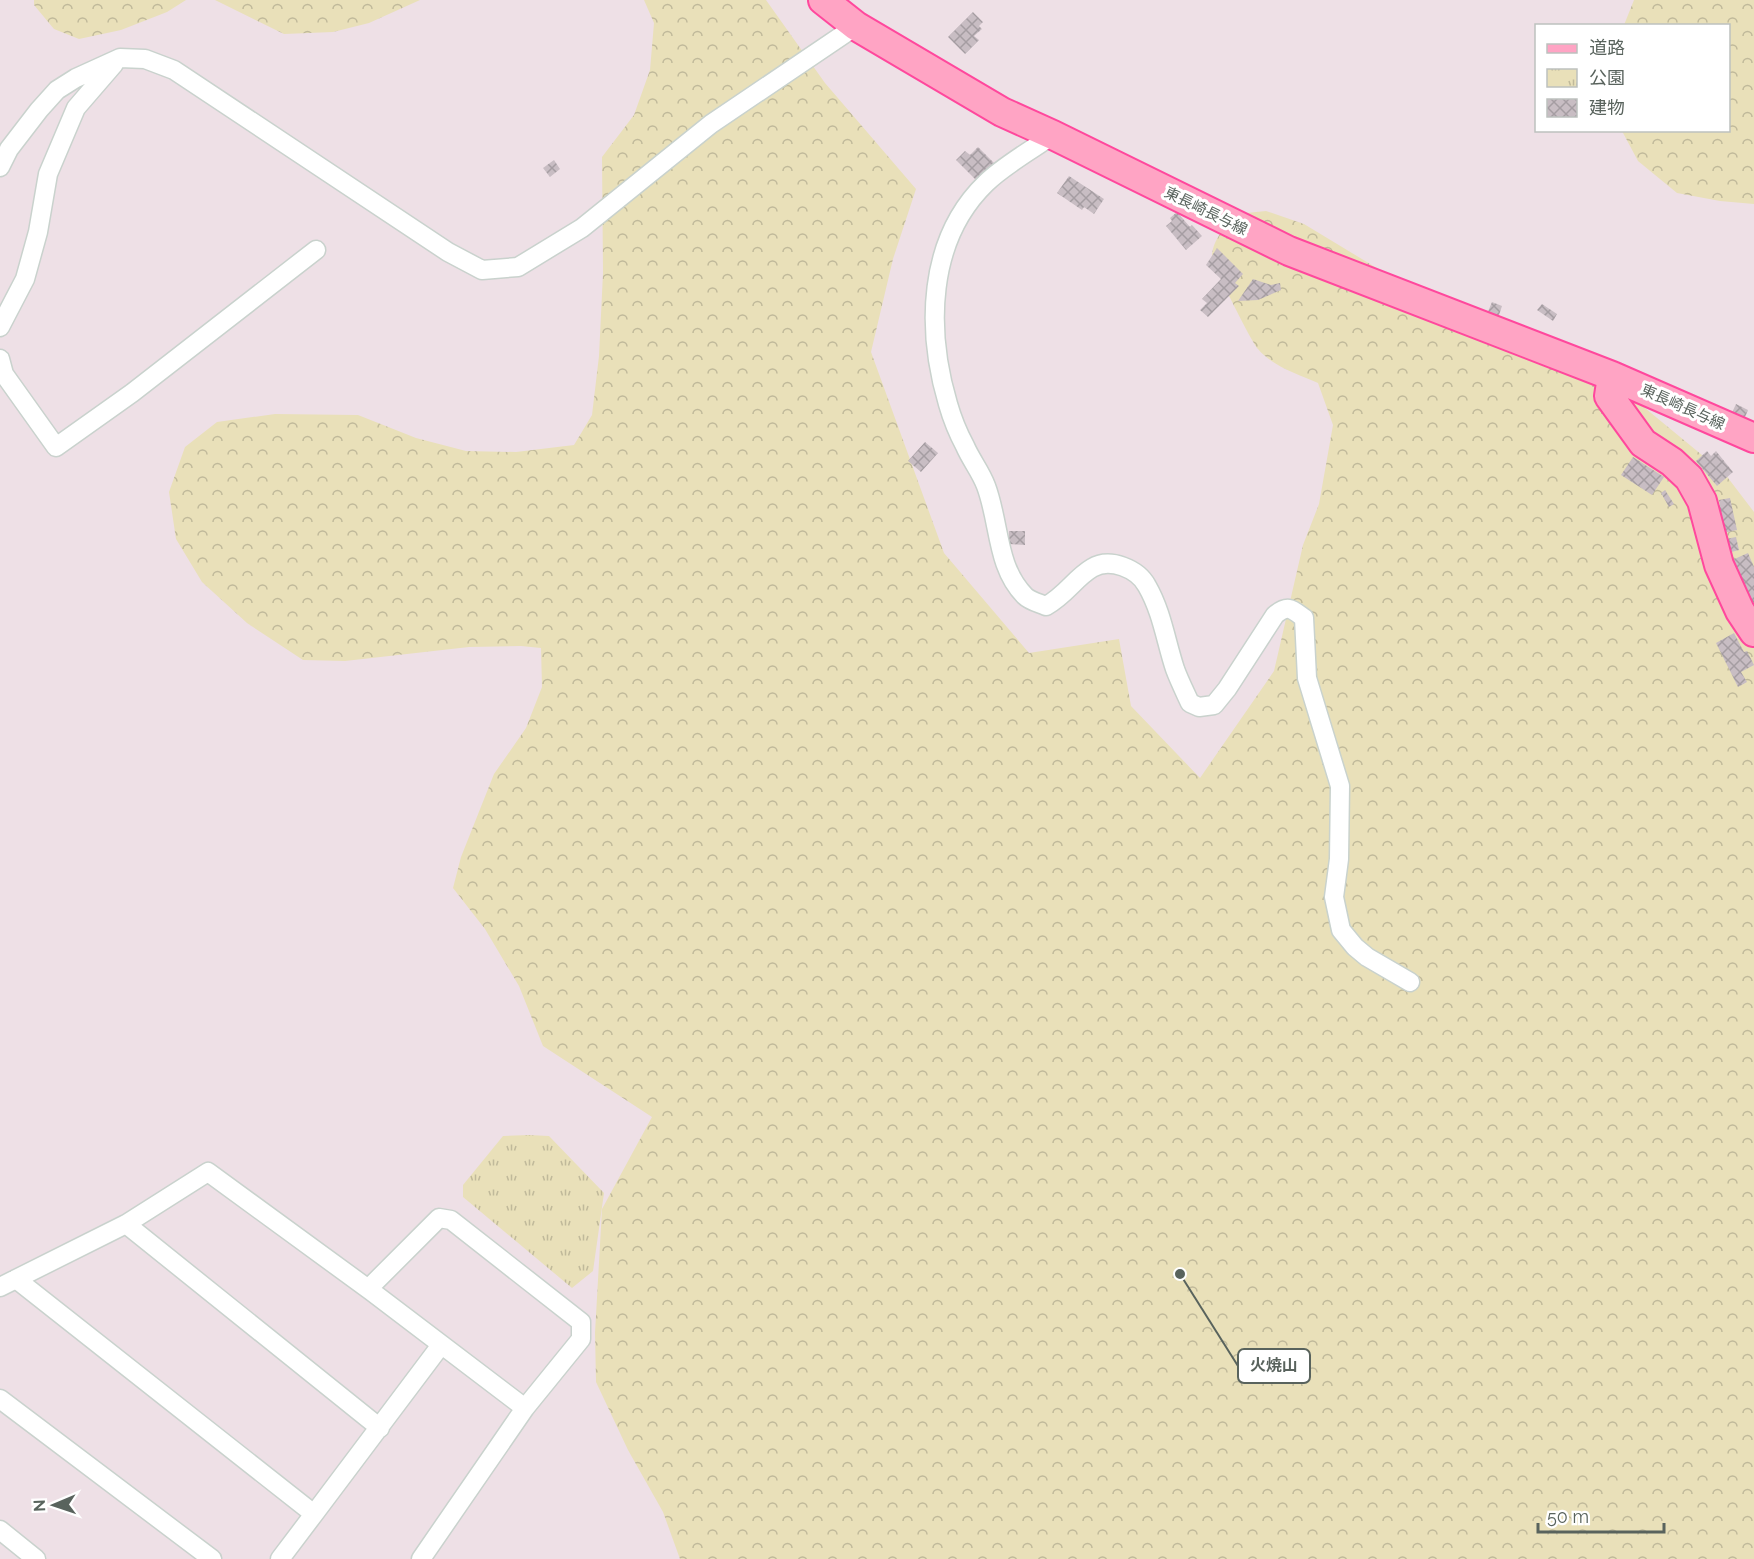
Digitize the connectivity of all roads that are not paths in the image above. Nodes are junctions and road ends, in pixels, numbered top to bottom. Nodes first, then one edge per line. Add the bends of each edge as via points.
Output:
1 (823, 0) edge
2 (856, 26) junction
3 (120, 58) junction
4 (1053, 135) junction
5 (0, 167) edge
6 (316, 250) dead end
7 (0, 327) edge
8 (0, 359) edge
9 (1612, 376) junction
10 (1754, 438) edge
11 (1754, 632) edge
12 (1410, 982) dead end
13 (126, 1224) junction
14 (8, 1283) edge
15 (368, 1289) junction
16 (441, 1345) junction
17 (1, 1402) edge
18 (525, 1408) junction
19 (380, 1428) junction
20 (314, 1514) junction
21 (0, 1530) edge
22 (36, 1559) edge
23 (212, 1559) edge
24 (280, 1559) edge
25 (421, 1559) edge

1 - 2 main road, 東長崎長与線
2 - 3 street via 711,124 582,228 518,267 482,270 448,252 174,70 145,59
2 - 4 main road, 東長崎長与線 via 1002,112
3 - 5 street via 57,90 9,149
3 - 7 street via 76,108 48,174 25,279
4 - 9 main road, 東長崎長与線 via 1289,251
4 - 12 street via 987,182 961,215 942,256 936,282 936,350 948,405 986,486 1010,575 1026,598 1046,606 1093,568 1110,563 1128,568 1147,584 1176,670 1190,703 1199,707 1214,705 1282,609 1292,609 1304,618 1307,678 1340,786 1334,897 1341,930 1367,957
6 - 8 street via 56,447 4,374
9 - 10 main road, 東長崎長与線
9 - 11 main road via 1609,396 1643,443 1689,478 1702,501 1719,565
13 - 14 street
13 - 15 street via 208,1172
13 - 19 street
14 - 20 street
15 - 16 street
15 - 18 street via 439,1218 451,1220 581,1322 581,1339
16 - 18 street
16 - 19 street
17 - 23 street
18 - 25 street
19 - 20 street
20 - 24 street
21 - 22 street

